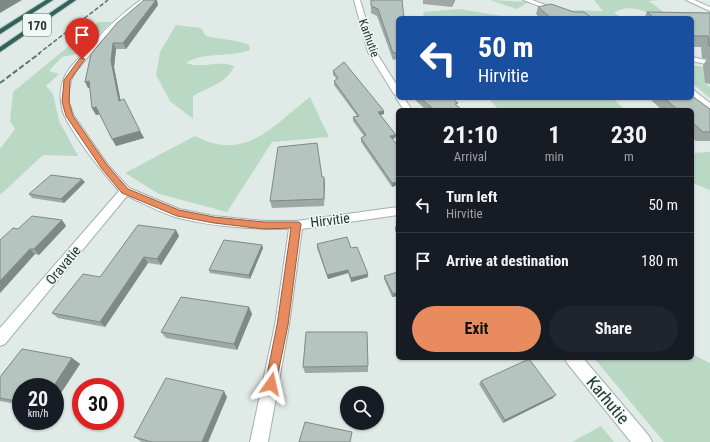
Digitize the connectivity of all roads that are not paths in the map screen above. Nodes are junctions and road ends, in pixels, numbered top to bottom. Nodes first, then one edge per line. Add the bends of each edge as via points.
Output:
1 (50, 0) edge
2 (73, 0) edge
3 (145, 0) edge
4 (357, 0) edge
5 (526, 0) edge
6 (689, 0) edge
7 (710, 9) edge
8 (572, 16) edge
9 (0, 32) edge
10 (0, 50) edge
11 (694, 60) edge
12 (710, 63) edge
13 (396, 91) edge
14 (694, 94) edge
15 (710, 107) edge
16 (125, 191) junction
17 (396, 211) edge
18 (296, 224) junction
19 (0, 339) edge
20 (575, 360) edge
21 (259, 442) edge
22 (643, 442) edge

1 - 9 highway, 170
2 - 10 highway, 170
3 - 16 street, Hirvitie via 102,36 73,70 65,90 69,116 104,167
4 - 13 street, Karhutie via 372,52
5 - 8 street
6 - 7 street
11 - 12 street
14 - 15 street
16 - 18 street, Hirvitie via 177,213 264,225
16 - 19 street, Oravatie
17 - 18 street, Hirvitie
18 - 21 street via 282,325
20 - 22 street, Karhutie

